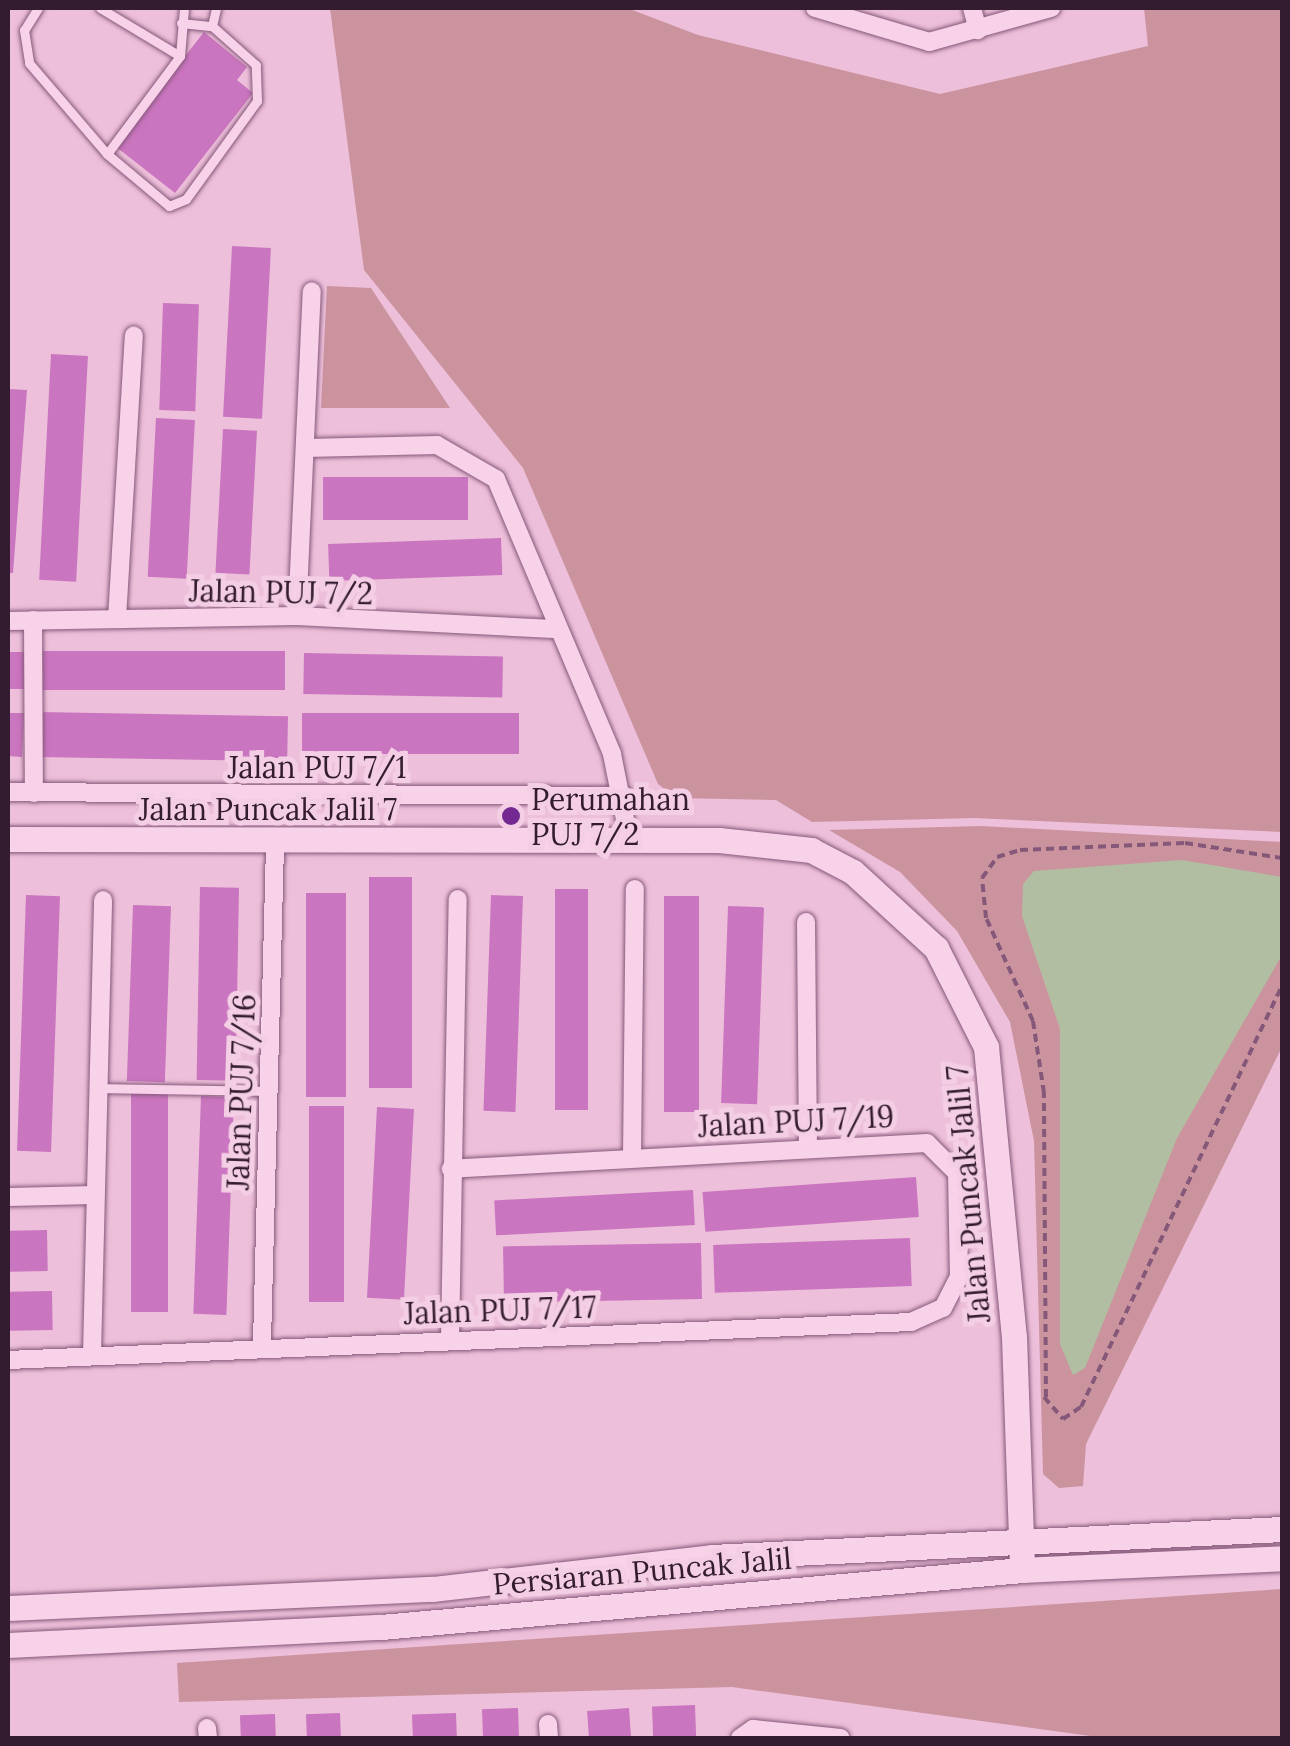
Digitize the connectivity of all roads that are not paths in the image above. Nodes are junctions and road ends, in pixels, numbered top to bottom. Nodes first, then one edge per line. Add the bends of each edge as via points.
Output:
1 (38, 8) edge
2 (100, 8) edge
3 (184, 8) edge
4 (216, 8) edge
5 (815, 8) edge
6 (972, 8) edge
7 (1052, 8) edge
8 (182, 23) junction
9 (212, 26) junction
10 (978, 30) junction
11 (180, 56) junction
12 (107, 154) junction
13 (312, 291) dead end
14 (134, 336) dead end
15 (305, 448) junction
16 (297, 616) junction
17 (117, 618) junction
18 (33, 620) junction
19 (8, 621) edge
20 (554, 629) junction
21 (8, 792) edge
22 (34, 792) junction
23 (626, 796) junction
24 (8, 838) edge
25 (629, 839) junction
26 (275, 844) junction
27 (635, 890) dead end
28 (458, 898) dead end
29 (103, 900) dead end
30 (806, 922) dead end
31 (98, 1088) junction
32 (269, 1090) junction
33 (808, 1147) junction
34 (632, 1156) junction
35 (451, 1169) junction
36 (96, 1195) junction
37 (8, 1197) edge
38 (911, 1322) joint
39 (450, 1340) junction
40 (262, 1342) junction
41 (92, 1354) junction
42 (8, 1360) edge
43 (1282, 1529) edge
44 (1022, 1541) junction
45 (1282, 1558) edge
46 (1022, 1570) junction
47 (8, 1608) edge
48 (8, 1645) edge
49 (747, 1734) edge
50 (841, 1738) edge

1 - 12 lane via 24,30 29,63
2 - 11 lane
3 - 8 lane
4 - 9 lane
5 - 10 street via 908,42
6 - 10 street
7 - 10 street
8 - 9 lane
8 - 11 lane
9 - 12 lane via 256,65 257,102 186,199 170,206
11 - 12 lane
13 - 15 street
14 - 17 street
15 - 16 street
15 - 20 street via 438,445 496,478
16 - 17 street, Jalan PUJ 7/2
16 - 20 street, Jalan PUJ 7/2
17 - 18 street, Jalan PUJ 7/2
18 - 19 street, Jalan PUJ 7/2
18 - 22 street
20 - 23 street
21 - 22 street, Jalan PUJ 7/1
22 - 23 street, Jalan PUJ 7/1
23 - 25 street
24 - 26 main road, Jalan Puncak Jalil 7
25 - 26 main road, Jalan Puncak Jalil 7
25 - 44 main road, Jalan Puncak Jalil 7 via 811,850 887,898 936,948 962,994 986,1047
26 - 32 street, Jalan PUJ 7/16
27 - 34 street
28 - 35 street
29 - 31 street
30 - 33 street
31 - 32 lane
31 - 36 street
32 - 40 street, Jalan PUJ 7/16
33 - 34 street, Jalan PUJ 7/19
33 - 38 street, Jalan PUJ 7/19 via 927,1143 957,1173 959,1278 943,1308
34 - 35 street, Jalan PUJ 7/19
35 - 39 street
36 - 37 street
36 - 41 street
38 - 39 street, Jalan PUJ 7/17
39 - 40 street, Jalan PUJ 7/17
40 - 41 street, Jalan PUJ 7/17
41 - 42 street, Jalan PUJ 7/17
43 - 44 main road, Persiaran Puncak Jalil
44 - 46 main road, Jalan Puncak Jalil 7
44 - 47 main road, Persiaran Puncak Jalil via 712,1557 432,1589
45 - 46 main road, Persiaran Puncak Jalil
46 - 48 main road, Persiaran Puncak Jalil via 381,1627
49 - 50 street

